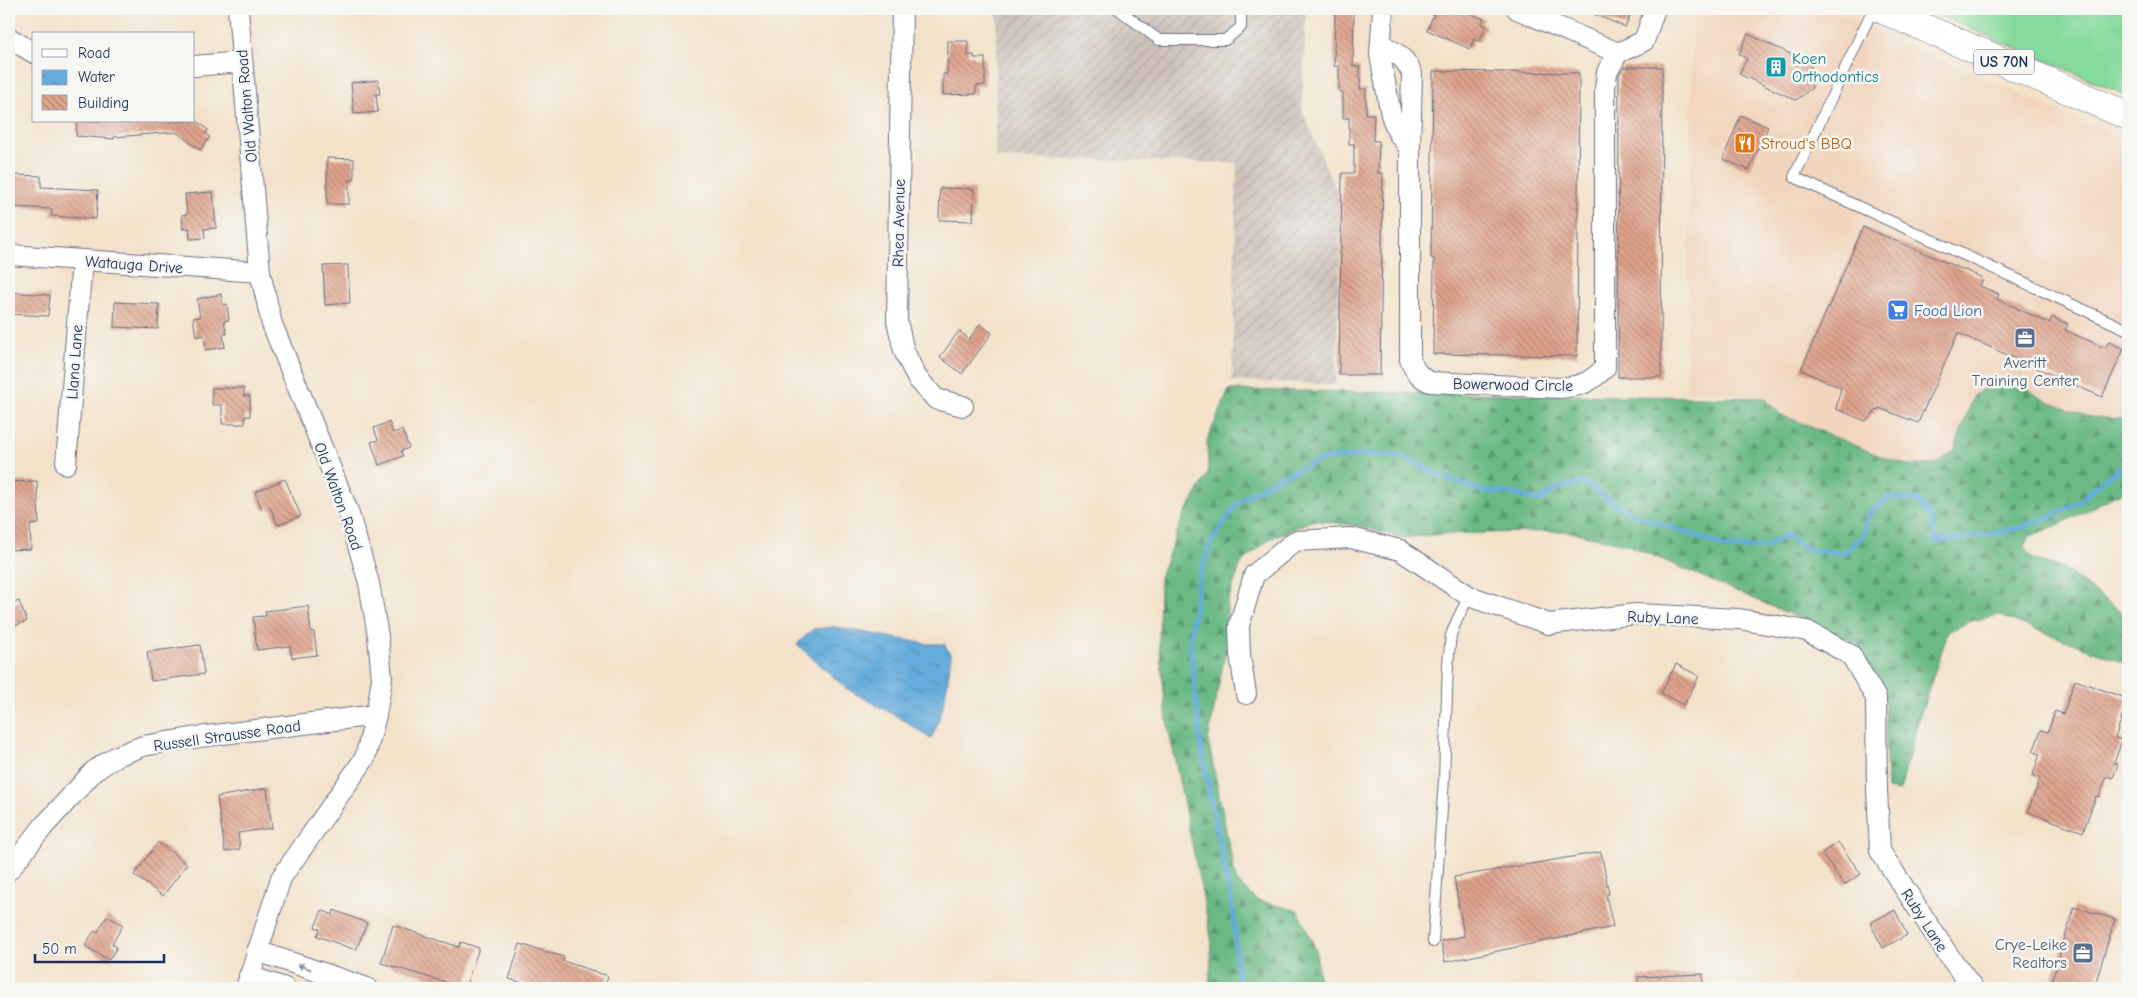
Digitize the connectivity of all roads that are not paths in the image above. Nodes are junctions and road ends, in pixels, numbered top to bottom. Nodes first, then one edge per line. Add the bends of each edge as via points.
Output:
1 (238, 9) edge
2 (902, 9) edge
3 (1118, 9) edge
4 (1241, 9) edge
5 (1383, 9) edge
6 (1517, 9) edge
7 (1655, 9) edge
8 (1873, 9) edge
9 (1881, 9) edge
10 (9, 38) edge
11 (1381, 44) junction
12 (32, 53) edge
13 (1618, 54) junction
14 (242, 62) junction
15 (195, 66) edge
16 (2128, 116) edge
17 (1410, 149) junction
18 (9, 255) edge
19 (82, 260) junction
20 (260, 272) junction
21 (2128, 330) edge
22 (963, 406) dead end
23 (66, 464) dead end
24 (1470, 596) junction
25 (1246, 694) dead end
26 (376, 715) junction
27 (9, 870) edge
28 (1433, 942) dead end
29 (257, 951) junction
30 (247, 982) edge
31 (285, 988) edge
32 (367, 988) edge
33 (1973, 988) edge

1 - 14 street, Old Walton Road
2 - 22 street, Rhea Avenue via 897,321 904,350 917,378 936,398
3 - 4 lane via 1158,40 1225,40 1241,27
5 - 11 street
6 - 13 street
7 - 13 street via 1644,42
8 - 21 lane via 1794,177
9 - 16 main road, US 70N
10 - 12 street
11 - 17 street via 1380,55 1391,115 1398,133
11 - 17 street, Bowerwood Circle via 1400,55 1412,74
13 - 17 street, Bowerwood Circle via 1607,72 1605,89 1605,368 1580,386 1560,388 1430,382 1415,372 1408,344
14 - 15 street
14 - 20 street, Old Walton Road
18 - 19 street, Watauga Drive
19 - 20 street, Watauga Drive
19 - 23 street, Llana Lane
20 - 26 street, Old Walton Road via 272,324 348,511 369,583 382,679
24 - 25 street, Ruby Lane via 1400,550 1351,538 1295,541 1254,575 1239,626
24 - 28 lane via 1451,635
24 - 33 street, Ruby Lane via 1550,624 1636,614 1739,620 1808,631 1851,655 1876,698 1880,851
26 - 27 street, Russell Strausse Road via 191,738 143,746 117,756 94,771
26 - 29 street, Old Walton Road via 365,758 281,878
29 - 30 street, Old Walton Road
32 -> 29 street
30 - 31 street

